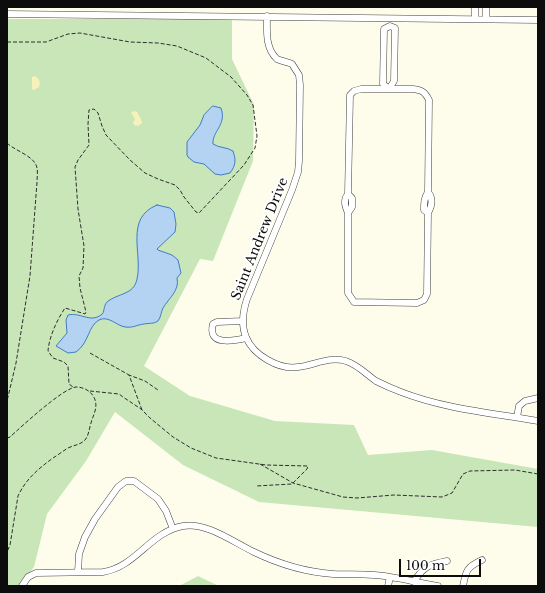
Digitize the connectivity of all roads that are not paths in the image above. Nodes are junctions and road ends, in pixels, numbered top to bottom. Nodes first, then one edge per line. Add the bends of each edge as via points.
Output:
1 (475, 7) edge
2 (486, 7) edge
3 (7, 14) edge
4 (267, 16) junction
5 (390, 17) junction
6 (475, 19) junction
7 (486, 19) junction
8 (538, 20) edge
9 (390, 26) junction
10 (389, 89) junction
11 (243, 321) junction
12 (246, 338) junction
13 (538, 398) edge
14 (517, 417) junction
15 (538, 421) edge
16 (173, 529) junction
17 (482, 560) dead end
18 (448, 561) dead end
19 (78, 572) junction
20 (390, 577) junction
21 (416, 583) edge
22 (22, 586) edge
23 (388, 586) edge
24 (438, 586) edge
25 (463, 586) edge

1 - 6 street
2 - 7 street
3 - 4 street
4 - 5 street
4 - 11 street, Saint Andrew Drive via 269,49 278,59 292,64 299,75 298,172 247,299
5 - 6 street
5 - 9 street
6 - 7 street
7 - 8 street
9 - 10 street via 396,28 394,81
9 - 10 street via 384,29 383,84
10 - 10 street via 361,89 350,95 348,194 345,206 348,213 348,293 354,302 417,303 424,300 427,294 428,213 431,201 428,192 429,100 421,90
11 - 12 street, Saint Andrew Drive
11 - 12 street via 213,324 212,335 220,340
12 - 14 street, Saint Andrew Drive via 259,355 285,367 297,368 329,359 346,361 376,381 428,402
13 - 14 street via 525,401 519,406
14 - 15 street, Saint Andrew Drive
16 - 19 street via 152,540 133,558 111,571
16 - 19 street via 158,499 134,481 126,481 118,487 85,537 79,554
16 - 20 street via 184,526 213,531 277,562 310,571
17 - 25 street via 467,569
18 - 21 street via 424,568
19 - 22 street via 36,573 28,577
20 - 21 street
20 - 23 street
21 - 24 street

